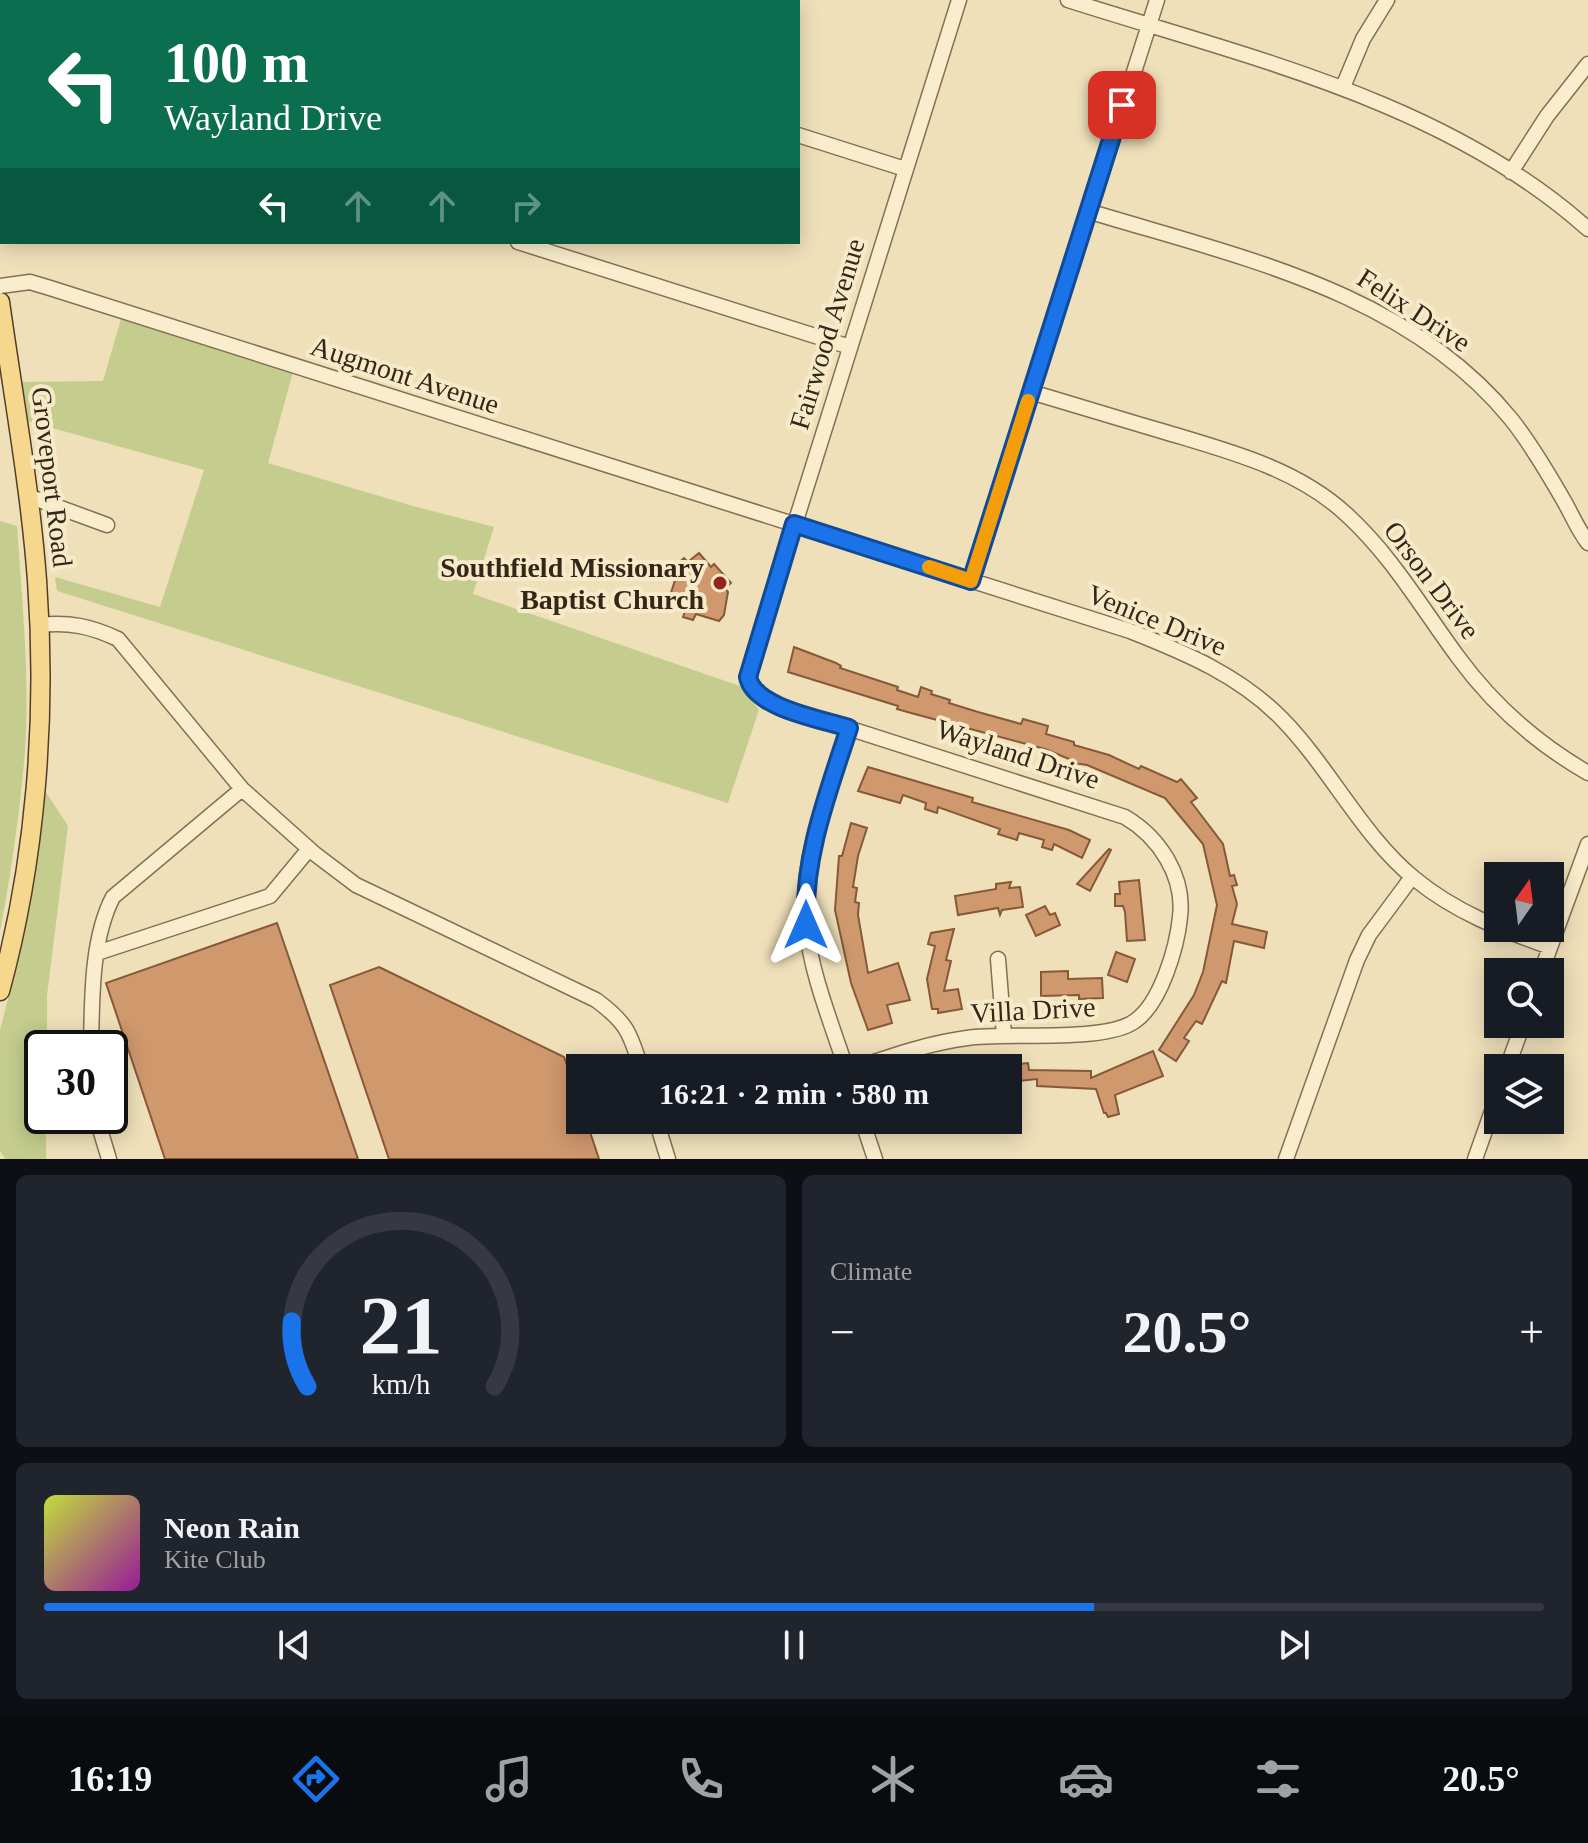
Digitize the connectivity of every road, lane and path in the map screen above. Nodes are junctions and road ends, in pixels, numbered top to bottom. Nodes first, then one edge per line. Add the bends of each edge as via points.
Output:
1 (959, 0) edge
2 (1068, 0) edge
3 (1157, 0) edge
4 (1387, 0) edge
5 (1147, 25) junction
6 (1588, 64) edge
7 (1343, 87) junction
8 (800, 136) edge
9 (905, 169) junction
10 (1511, 172) junction
11 (1088, 211) junction
12 (1588, 229) edge
13 (524, 244) edge
14 (0, 286) edge
15 (0, 302) edge
16 (850, 347) junction
17 (4, 365) edge
18 (1031, 392) junction
19 (28, 496) junction
20 (794, 524) junction
21 (107, 525) dead end
22 (1588, 543) edge
23 (971, 581) junction
24 (39, 625) junction
25 (750, 685) joint
26 (849, 728) junction
27 (1588, 773) edge
28 (242, 789) junction
29 (1588, 844) edge
30 (309, 849) junction
31 (1412, 877) junction
32 (1550, 947) junction
33 (97, 953) junction
34 (1172, 953) joint
35 (1546, 958) edge
36 (998, 959) dead end
37 (0, 991) edge
38 (92, 1030) edge
39 (1004, 1035) junction
40 (637, 1054) edge
41 (842, 1054) edge
42 (902, 1054) edge
43 (101, 1134) edge
44 (660, 1134) edge
45 (867, 1134) edge
46 (1484, 1134) edge
47 (109, 1159) edge
48 (668, 1159) edge
49 (875, 1159) edge
50 (1286, 1159) edge
51 (1475, 1159) edge

1 - 9 street, Fairwood Avenue
2 - 5 street
3 - 5 street
4 - 7 street
5 - 7 street
5 - 11 street
6 - 10 street
7 - 10 street via 1398,110
8 - 9 street
9 - 16 street, Fairwood Avenue
10 - 12 street
11 - 18 street
11 - 22 street, Felix Drive via 1301,277 1411,332 1510,417
13 - 16 street
14 - 20 street, Augmont Avenue via 30,282
15 - 17 main road, Groveport Road
16 - 20 street, Fairwood Avenue
17 - 19 main road, Groveport Road
18 - 23 street
18 - 27 street, Orson Drive via 1240,455 1321,495 1395,566 1457,656 1506,713 1537,741
19 - 21 street
19 - 24 main road, Groveport Road
20 - 23 street, Venice Drive
20 - 25 street, Fairwood Avenue via 752,661
23 - 31 street, Venice Drive via 1130,631 1225,674 1281,718
24 - 28 street via 90,626 118,639
24 - 37 main road, Groveport Road via 33,804 22,893
25 - 26 street, Wayland Drive via 767,702
26 - 34 street, Wayland Drive via 1109,810 1139,825 1165,855 1177,882 1181,911
26 - 41 street via 815,834 805,901 811,954
28 - 30 street
28 - 33 street via 113,897 103,917
29 - 32 street
30 - 33 street via 270,896
30 - 40 street via 356,885 596,1000 619,1017
31 - 32 street, Venice Drive via 1473,917
31 - 50 street via 1357,960
32 - 35 street
33 - 38 street
34 - 39 street, Villa Drive via 1153,1001 1124,1028
36 - 39 street
39 - 42 street, Villa Drive
43 - 47 street
44 - 48 street
45 - 49 street
46 - 51 street

